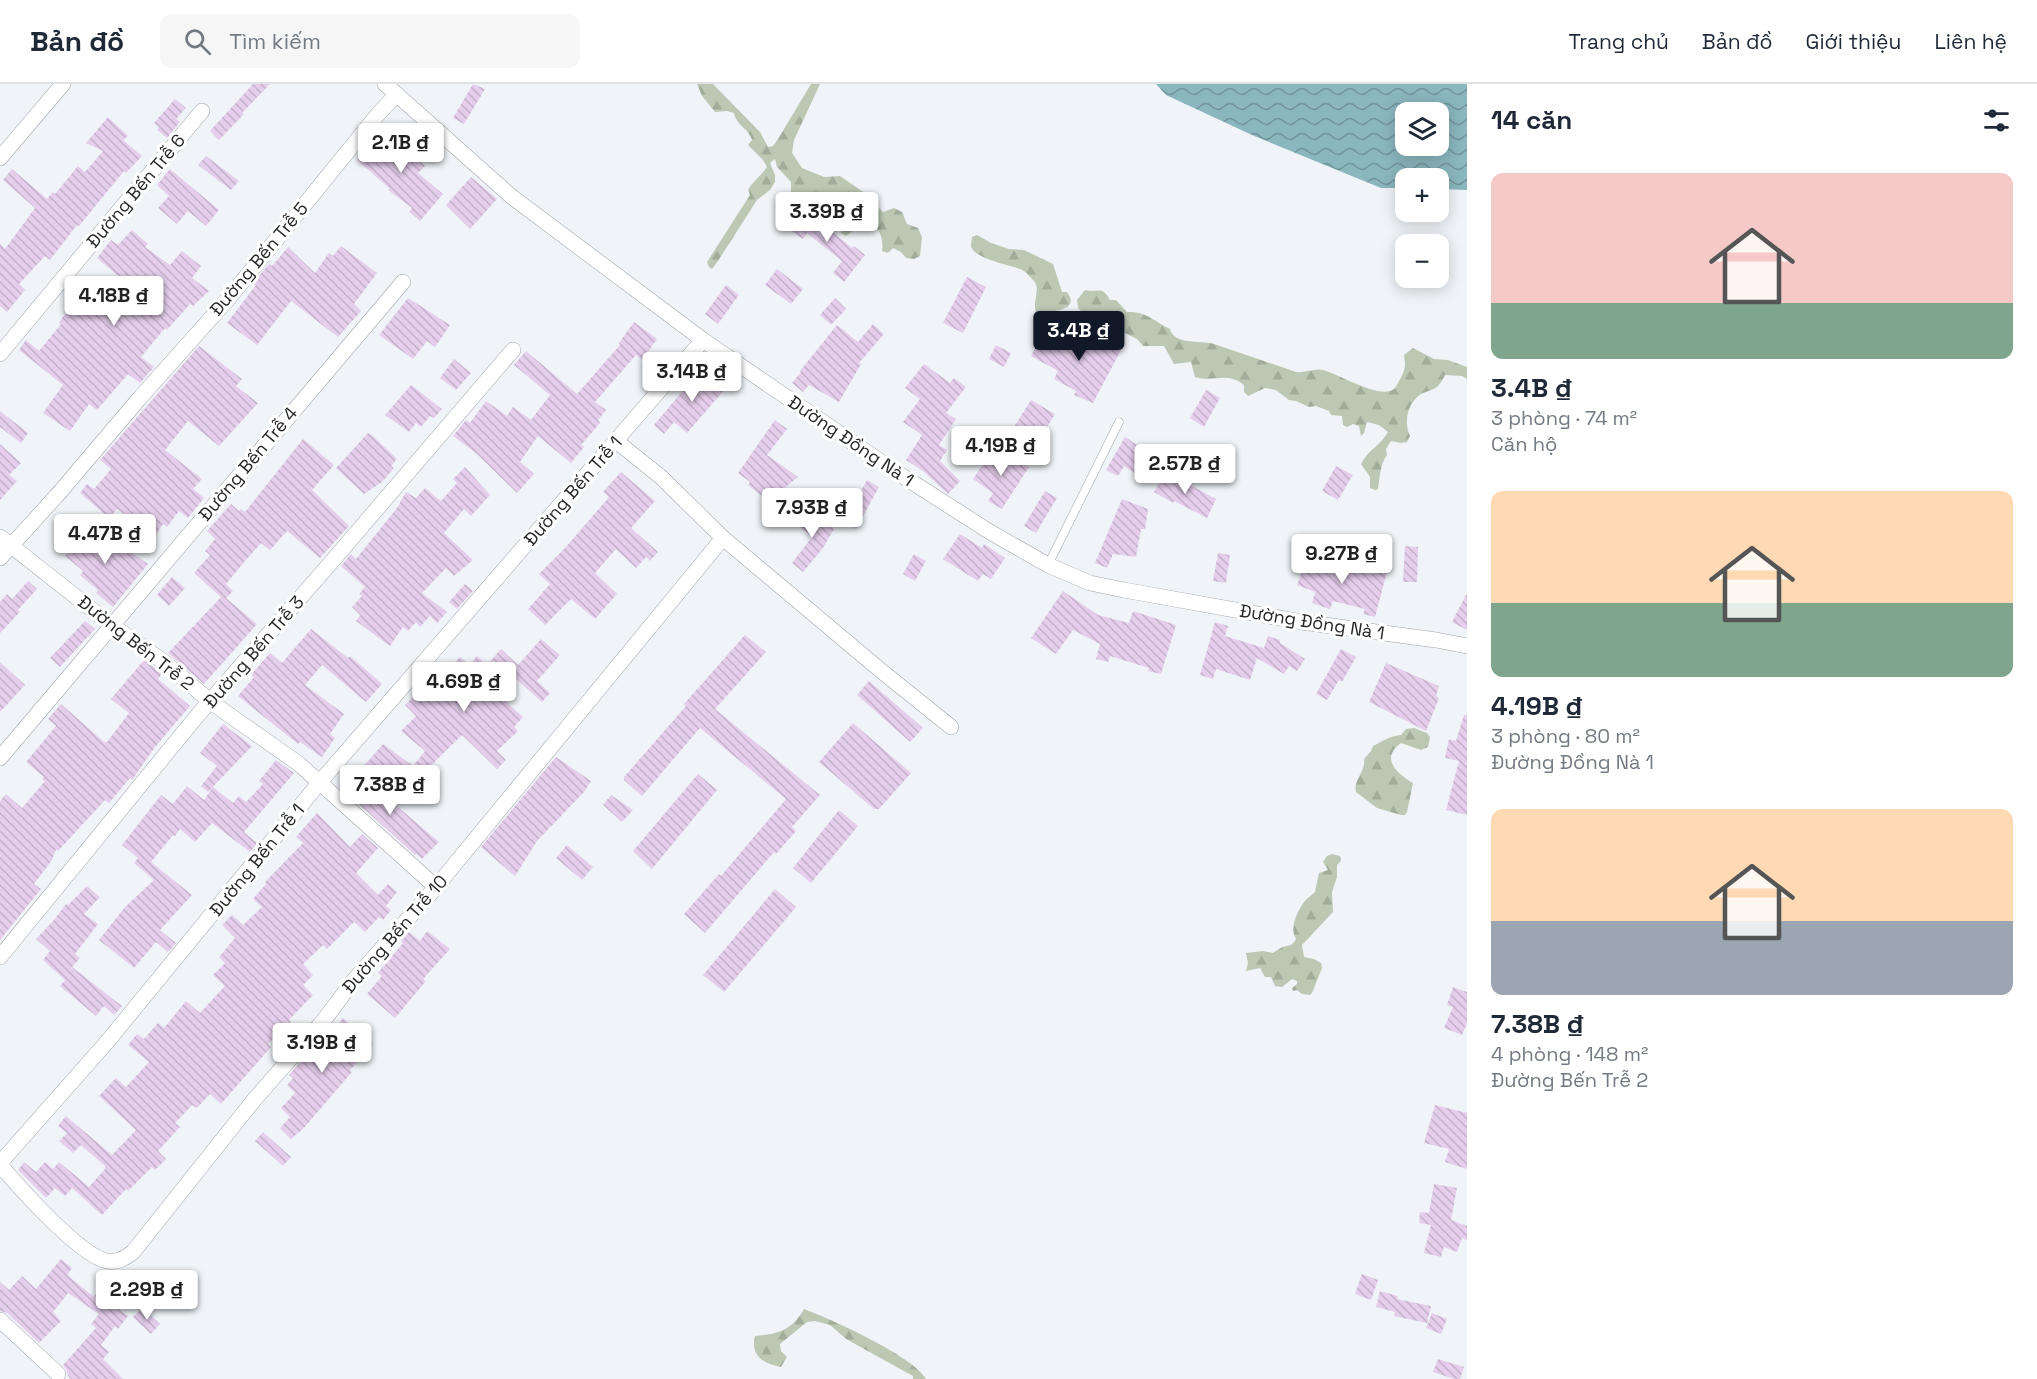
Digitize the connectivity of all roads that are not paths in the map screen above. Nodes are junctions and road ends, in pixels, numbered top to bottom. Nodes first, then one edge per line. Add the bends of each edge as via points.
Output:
1 (63, 84) edge
2 (385, 84) edge
3 (397, 94) junction
4 (202, 111) dead end
5 (0, 158) edge
6 (403, 282) dead end
7 (704, 340) junction
8 (513, 350) dead end
9 (0, 354) edge
10 (1119, 422) dead end
11 (616, 441) junction
12 (723, 538) junction
13 (5, 541) edge
14 (0, 558) edge
15 (1048, 565) junction
16 (113, 626) junction
17 (1467, 646) edge
18 (212, 702) junction
19 (951, 726) dead end
20 (0, 758) edge
21 (320, 782) junction
22 (436, 887) junction
23 (0, 957) edge
24 (0, 1164) edge
25 (0, 1320) edge
26 (58, 1374) dead end

1 - 5 street
2 - 3 street, Đường Đồng Nà 1
3 - 7 street, Đường Đồng Nà 1 via 512,197
3 - 13 street, Đường Bến Trễ 5 via 228,299 60,492
4 - 9 street, Đường Bến Trễ 6
6 - 16 street, Đường Bến Trễ 4
7 - 11 street, Đường Bến Trễ 1
7 - 15 street, Đường Đồng Nà 1 via 890,468
8 - 18 street, Đường Bến Trễ 3
10 - 15 lane
11 - 12 street via 661,477
11 - 21 street, Đường Bến Trễ 1
12 - 19 street
12 - 22 street, Đường Bến Trễ 10
13 - 14 street, Đường Bến Trễ 5
13 - 16 street, Đường Bến Trễ 2
15 - 17 street, Đường Đồng Nà 1 via 1090,583 1124,590
16 - 18 street, Đường Bến Trễ 2
16 - 20 street, Đường Bến Trễ 4
18 - 21 street, Đường Bến Trễ 2
18 - 23 street, Đường Bến Trễ 3
21 - 22 street, Đường Bến Trễ 2
21 - 24 street, Đường Bến Trễ 1 via 107,1042
22 - 24 street, Đường Bến Trễ 10 via 254,1100 133,1252 120,1261 104,1261 66,1233
25 - 26 street

